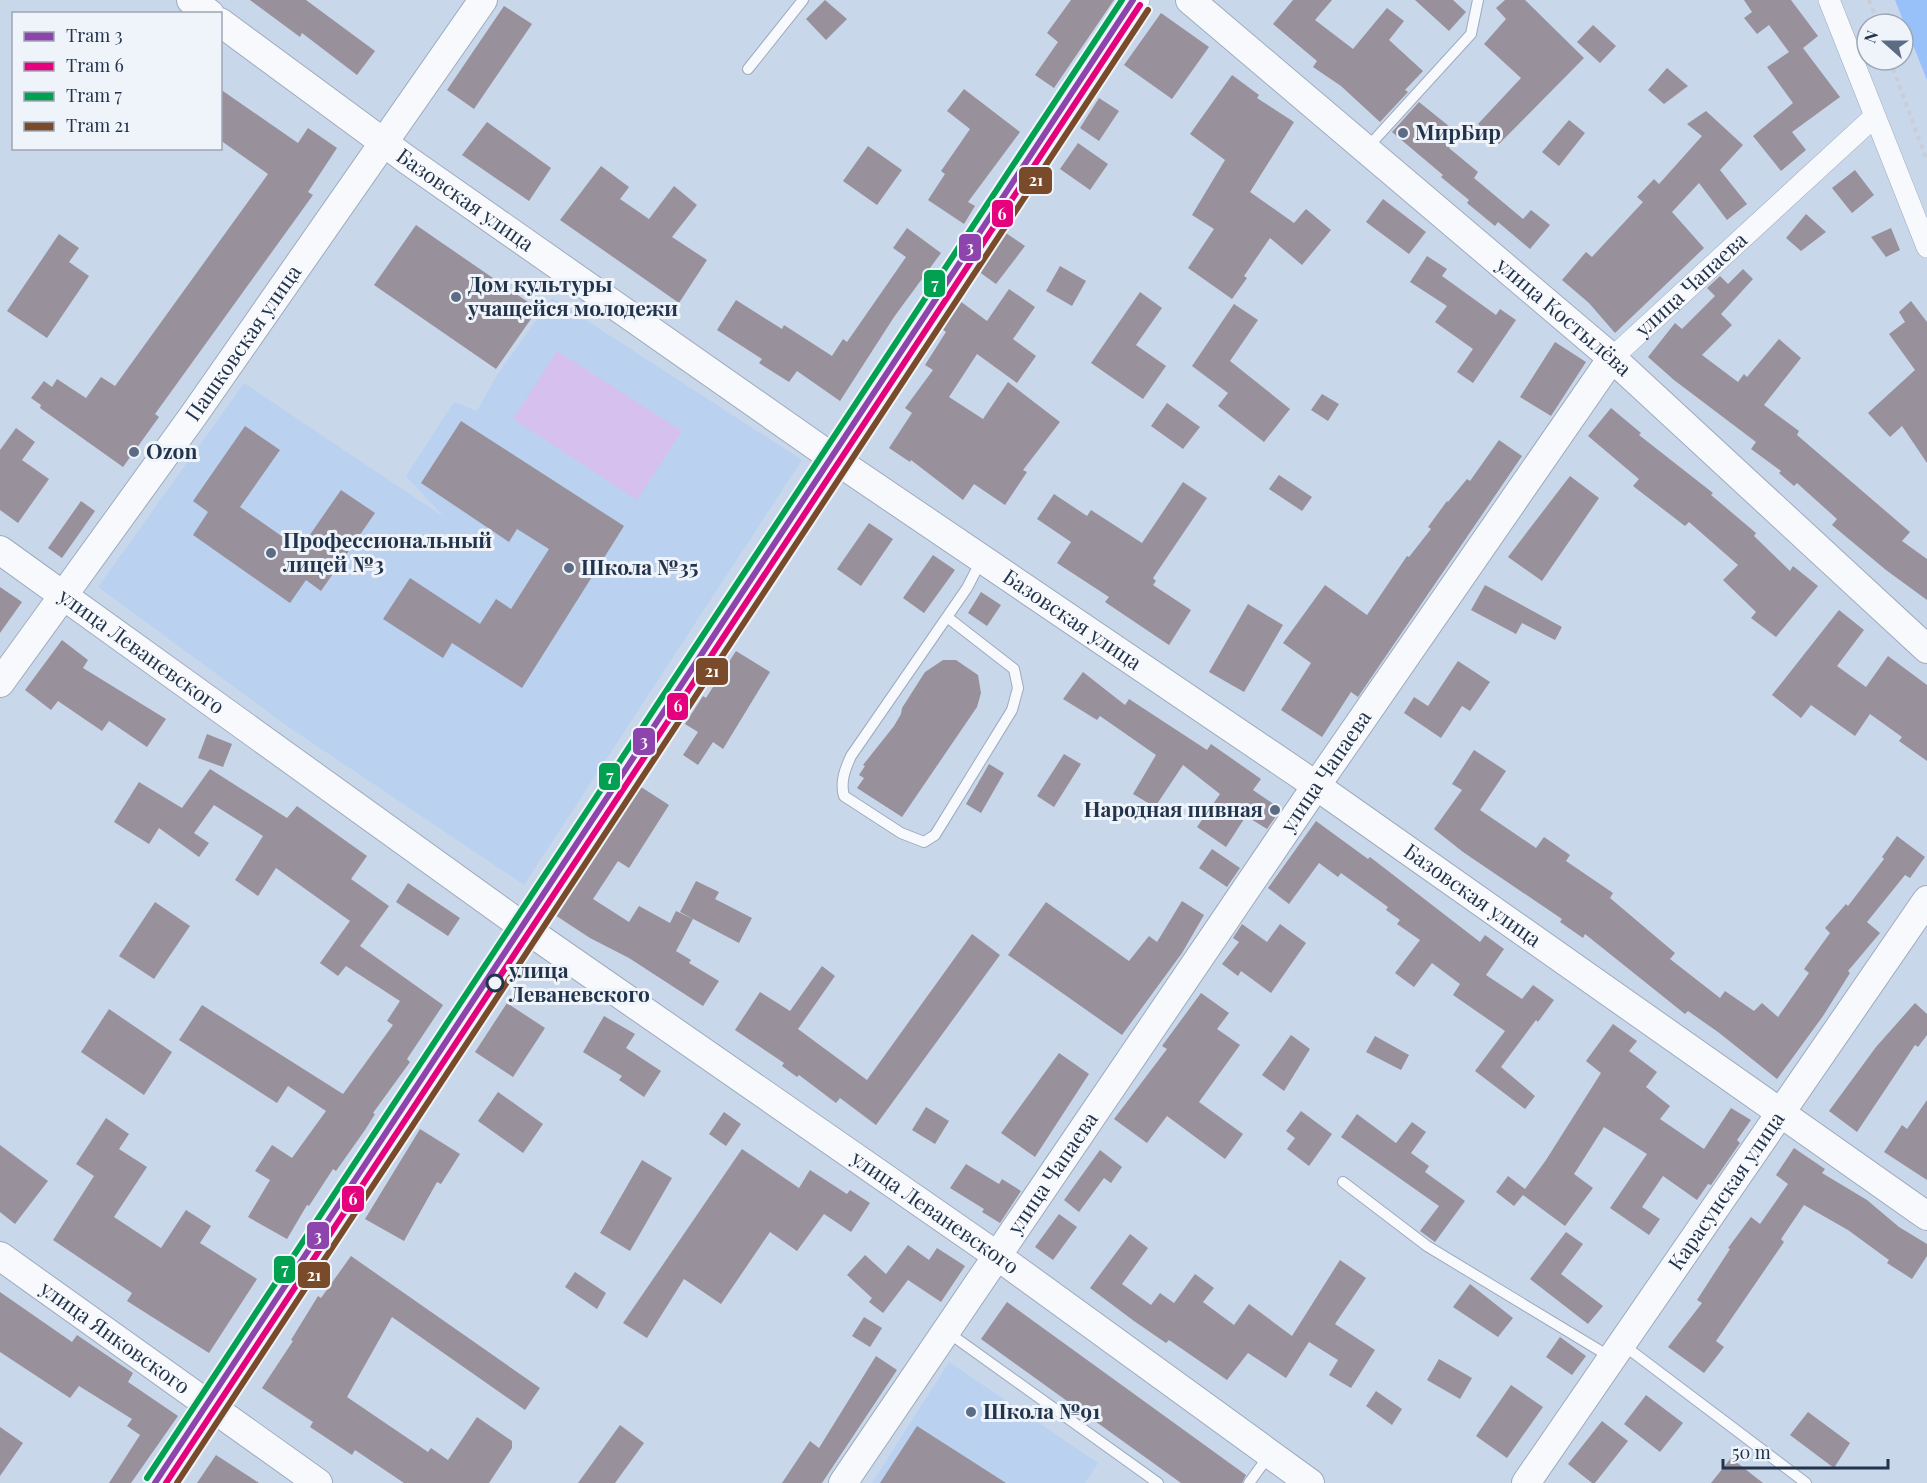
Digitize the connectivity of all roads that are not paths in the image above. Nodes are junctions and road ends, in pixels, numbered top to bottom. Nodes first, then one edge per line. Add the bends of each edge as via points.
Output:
1 (191, 0) edge
2 (483, 0) edge
3 (803, 0) edge
4 (1139, 0) edge
5 (1190, 0) edge
6 (1478, 0) edge
7 (1829, 0) edge
8 (207, 12) edge
9 (222, 23) edge
10 (748, 69) dead end
11 (1874, 117) junction
12 (385, 143) junction
13 (1364, 150) junction
14 (1927, 247) edge
15 (1612, 358) junction
16 (834, 459) junction
17 (0, 550) edge
18 (982, 559) junction
19 (64, 596) junction
20 (947, 617) junction
21 (1927, 649) edge
22 (0, 683) edge
23 (1316, 786) junction
24 (1927, 900) edge
25 (525, 928) junction
26 (1780, 1113) junction
27 (1343, 1182) dead end
28 (1927, 1216) edge
29 (0, 1256) edge
30 (996, 1256) junction
31 (945, 1330) junction
32 (1617, 1351) junction
33 (212, 1408) junction
34 (1270, 1454) junction
35 (161, 1483) edge
36 (318, 1483) edge
37 (843, 1483) edge
38 (1158, 1483) edge
39 (1249, 1483) edge
40 (1310, 1483) edge
41 (1526, 1483) edge
42 (1806, 1483) edge

1 - 8 street
2 - 12 street, Пашковская улица
3 - 10 lane
4 - 16 street
5 - 13 street, улица Костылёва
6 - 13 lane via 1470,34
7 - 11 street
9 - 12 street, Базовская улица
11 - 14 street
11 - 15 street, улица Чапаева
12 - 16 street, Базовская улица
12 - 19 street, Пашковская улица
13 - 15 street, улица Костылёва
15 - 21 street, улица Костылёва
15 - 23 street, улица Чапаева
16 - 18 street, Базовская улица
16 - 25 street
17 - 19 street, улица Леваневского
18 - 20 lane
18 - 23 street, Базовская улица
19 - 22 street, Пашковская улица
19 - 25 street, улица Леваневского
20 - 20 lane via 851,756 842,787 844,796 901,833 924,842 935,835 1012,710 1018,688 1014,669
23 - 26 street, Базовская улица
23 - 30 street, улица Чапаева
24 - 26 street, Карасунская улица
25 - 30 street, улица Леваневского
25 - 33 street
26 - 28 street, Базовская улица
26 - 32 street, Карасунская улица
27 - 32 lane via 1427,1246
29 - 33 street, улица Янковского
30 - 31 street, улица Чапаева
30 - 34 street, улица Леваневского
31 - 37 street, улица Чапаева
31 - 38 lane
32 - 41 street, Карасунская улица
32 - 42 lane
33 - 35 street
33 - 36 street, улица Янковского
34 - 39 lane
34 - 40 street, улица Леваневского

